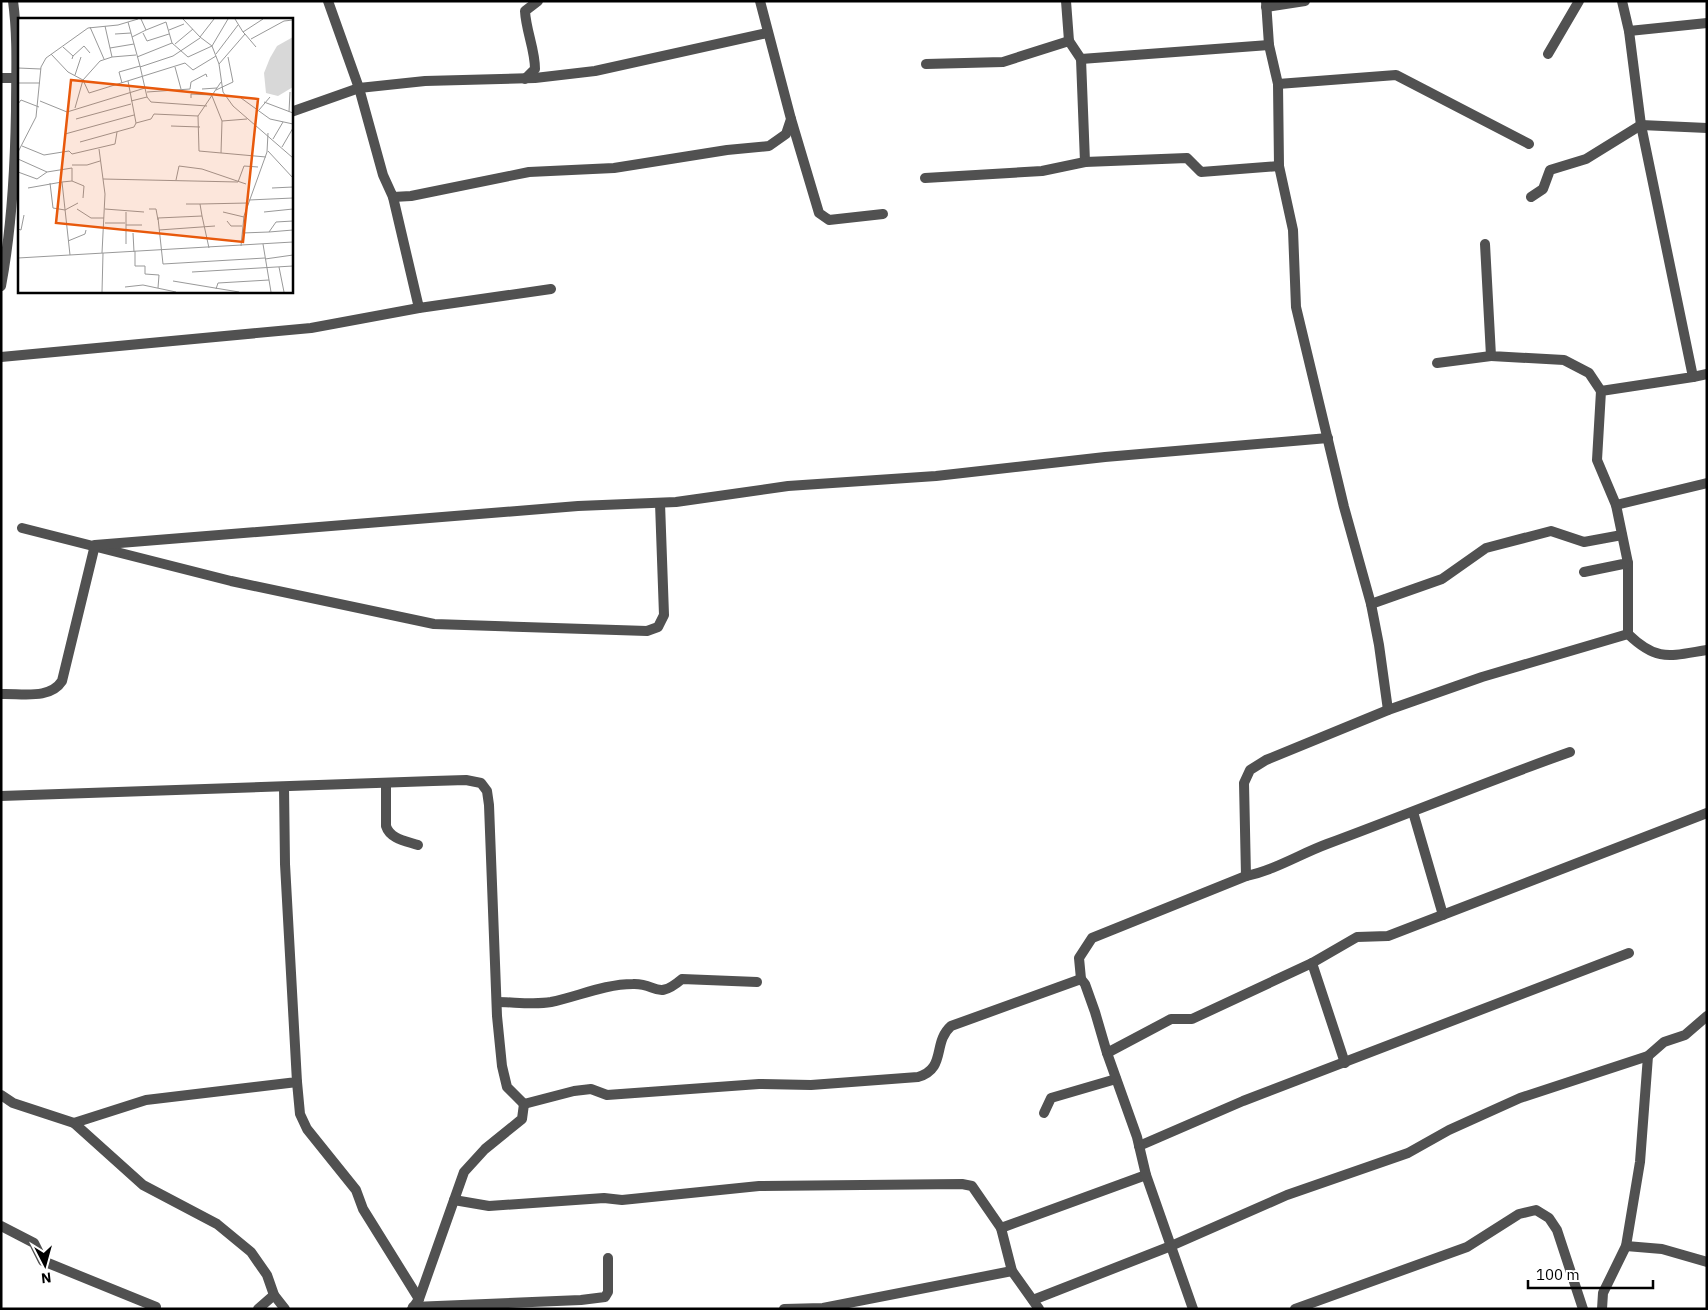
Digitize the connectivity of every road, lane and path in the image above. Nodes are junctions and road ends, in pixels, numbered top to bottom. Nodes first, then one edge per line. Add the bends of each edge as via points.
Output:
1 (13, 1) edge
2 (328, 1) edge
3 (538, 1) edge
4 (760, 1) edge
5 (1066, 1) edge
6 (1305, 1) edge
7 (1579, 1) edge
8 (1622, 1) edge
9 (1266, 4) edge
10 (1707, 24) edge
11 (1629, 31) junction
12 (767, 33) junction
13 (1069, 41) junction
14 (1269, 45) junction
15 (1548, 54) dead end
16 (1081, 59) junction
17 (926, 64) dead end
18 (1, 78) edge
19 (16, 78) junction
20 (525, 79) junction
21 (1278, 84) junction
22 (359, 88) junction
23 (292, 112) edge
24 (791, 119) junction
25 (1641, 125) junction
26 (1707, 128) edge
27 (17, 142) edge
28 (1528, 144) dead end
29 (1085, 162) junction
30 (1279, 166) junction
31 (925, 178) dead end
32 (393, 197) junction
33 (1531, 197) dead end
34 (883, 214) dead end
35 (15, 230) edge
36 (1485, 244) dead end
37 (1, 286) edge
38 (551, 289) dead end
39 (420, 308) junction
40 (1491, 356) junction
41 (1, 357) edge
42 (1437, 363) dead end
43 (1707, 374) edge
44 (1693, 377) junction
45 (1601, 391) junction
46 (1328, 438) junction
47 (1707, 483) edge
48 (660, 503) junction
49 (1616, 505) junction
50 (22, 528) dead end
51 (1622, 535) junction
52 (95, 544) junction
53 (1628, 563) junction
54 (1584, 572) dead end
55 (1371, 604) junction
56 (1628, 634) junction
57 (1707, 650) edge
58 (1, 694) edge
59 (1388, 710) junction
60 (1570, 752) dead end
61 (386, 784) junction
62 (284, 786) junction
63 (1, 796) edge
64 (1413, 812) junction
65 (1707, 813) edge
66 (418, 845) dead end
67 (1246, 876) junction
68 (1442, 915) junction
69 (1629, 954) dead end
70 (1312, 963) junction
71 (1081, 979) junction
72 (757, 982) dead end
73 (497, 1002) junction
74 (1707, 1016) edge
75 (1107, 1053) junction
76 (1648, 1056) junction
77 (1345, 1063) junction
78 (1116, 1079) junction
79 (298, 1082) junction
80 (1, 1095) edge
81 (524, 1104) junction
82 (1044, 1113) dead end
83 (74, 1123) junction
84 (1139, 1146) junction
85 (1146, 1175) junction
86 (454, 1200) junction
87 (1, 1226) edge
88 (1001, 1228) junction
89 (1171, 1246) junction
90 (1626, 1246) junction
91 (608, 1258) dead end
92 (1707, 1262) edge
93 (1012, 1270) junction
94 (274, 1294) junction
95 (415, 1305) edge
96 (1036, 1305) edge
97 (156, 1307) dead end
98 (258, 1309) edge
99 (286, 1309) edge
100 (784, 1309) edge
101 (1193, 1309) edge
102 (1295, 1309) edge
103 (1583, 1309) edge
104 (1602, 1309) edge

1 - 19 street via 17,34
2 - 22 street
3 - 20 street via 525,11 535,52 535,69
4 - 12 street
5 - 13 street
6 - 9 street
7 - 15 street
8 - 11 street
9 - 14 street
10 - 11 street
11 - 25 street
12 - 20 street via 596,71
12 - 24 street
13 - 16 street
13 - 17 street via 1003,62
14 - 16 street
14 - 21 street
16 - 29 street
18 - 19 street
19 - 27 street
20 - 22 street
21 - 28 street via 1396,74
21 - 30 street
22 - 23 street
22 - 32 street via 383,175
24 - 32 street via 786,134 769,146 614,168 529,172
24 - 34 street via 819,213 829,220
25 - 26 street
25 - 33 street via 1586,159 1550,170 1543,189
25 - 44 street
27 - 35 street
29 - 30 street via 1187,158 1201,172
29 - 31 street via 1042,170
30 - 46 street via 1293,230 1296,307
32 - 39 street
35 - 37 street
36 - 40 street
38 - 39 street
39 - 41 street via 310,328
40 - 42 street
40 - 45 street via 1564,360 1589,373
43 - 44 street
44 - 45 street
45 - 49 street via 1597,460
46 - 48 street via 1105,457 936,476 788,486
46 - 55 street
47 - 49 street
48 - 52 street via 578,506
48 - 52 street via 664,615 658,627 647,631 434,624 231,581
49 - 51 street
50 - 52 street
51 - 53 street
51 - 55 street via 1584,542 1551,531 1486,548 1442,579
52 - 58 street via 62,681 49,693
53 - 54 street
53 - 56 street
55 - 59 street
56 - 57 street via 1644,649 1664,656
56 - 59 street via 1482,677
59 - 67 street via 1250,770 1244,783
60 - 64 street via 1471,787
61 - 62 street
61 - 66 street via 388,832
61 - 73 street via 466,780 481,783 487,791
62 - 63 street
62 - 79 street via 285,864
64 - 67 street via 1307,851 1266,872
64 - 68 street
65 - 68 street
67 - 71 street via 1092,938 1079,958
68 - 70 street via 1388,936 1357,937
69 - 77 street
70 - 75 street via 1192,1019 1171,1019
70 - 77 street
71 - 75 street via 1086,984
71 - 81 street via 951,1026 943,1033 936,1065 928,1074 918,1077 607,1095 591,1089
72 - 73 street via 682,979 673,987 658,992 636,984 610,986 549,1002
73 - 81 street via 502,1066 508,1087
74 - 76 street via 1685,1035 1664,1042
75 - 78 street
76 - 89 street via 1520,1098 1449,1130 1408,1154 1287,1195
76 - 90 street via 1640,1162
77 - 84 street via 1243,1101
78 - 82 street via 1051,1098
78 - 84 street
79 - 83 street via 146,1100
79 - 95 street via 300,1114 307,1129 356,1190
80 - 83 street via 13,1103
81 - 86 street via 522,1118 485,1149 464,1172
83 - 94 street via 144,1185 217,1224 242,1244 267,1275
84 - 85 street
85 - 88 street
85 - 89 street
86 - 88 street via 489,1206 604,1198 622,1200 760,1186 962,1184 972,1186
86 - 95 street
87 - 97 street via 34,1243 43,1261
88 - 93 street
89 - 96 street
89 - 101 street
90 - 92 street via 1662,1249
90 - 104 street via 1603,1293
91 - 95 street via 608,1292 605,1296 581,1300
93 - 96 street
93 - 100 street via 823,1308
94 - 98 street
94 - 99 street
102 - 103 street via 1466,1247 1519,1214 1536,1210 1549,1218 1557,1230

